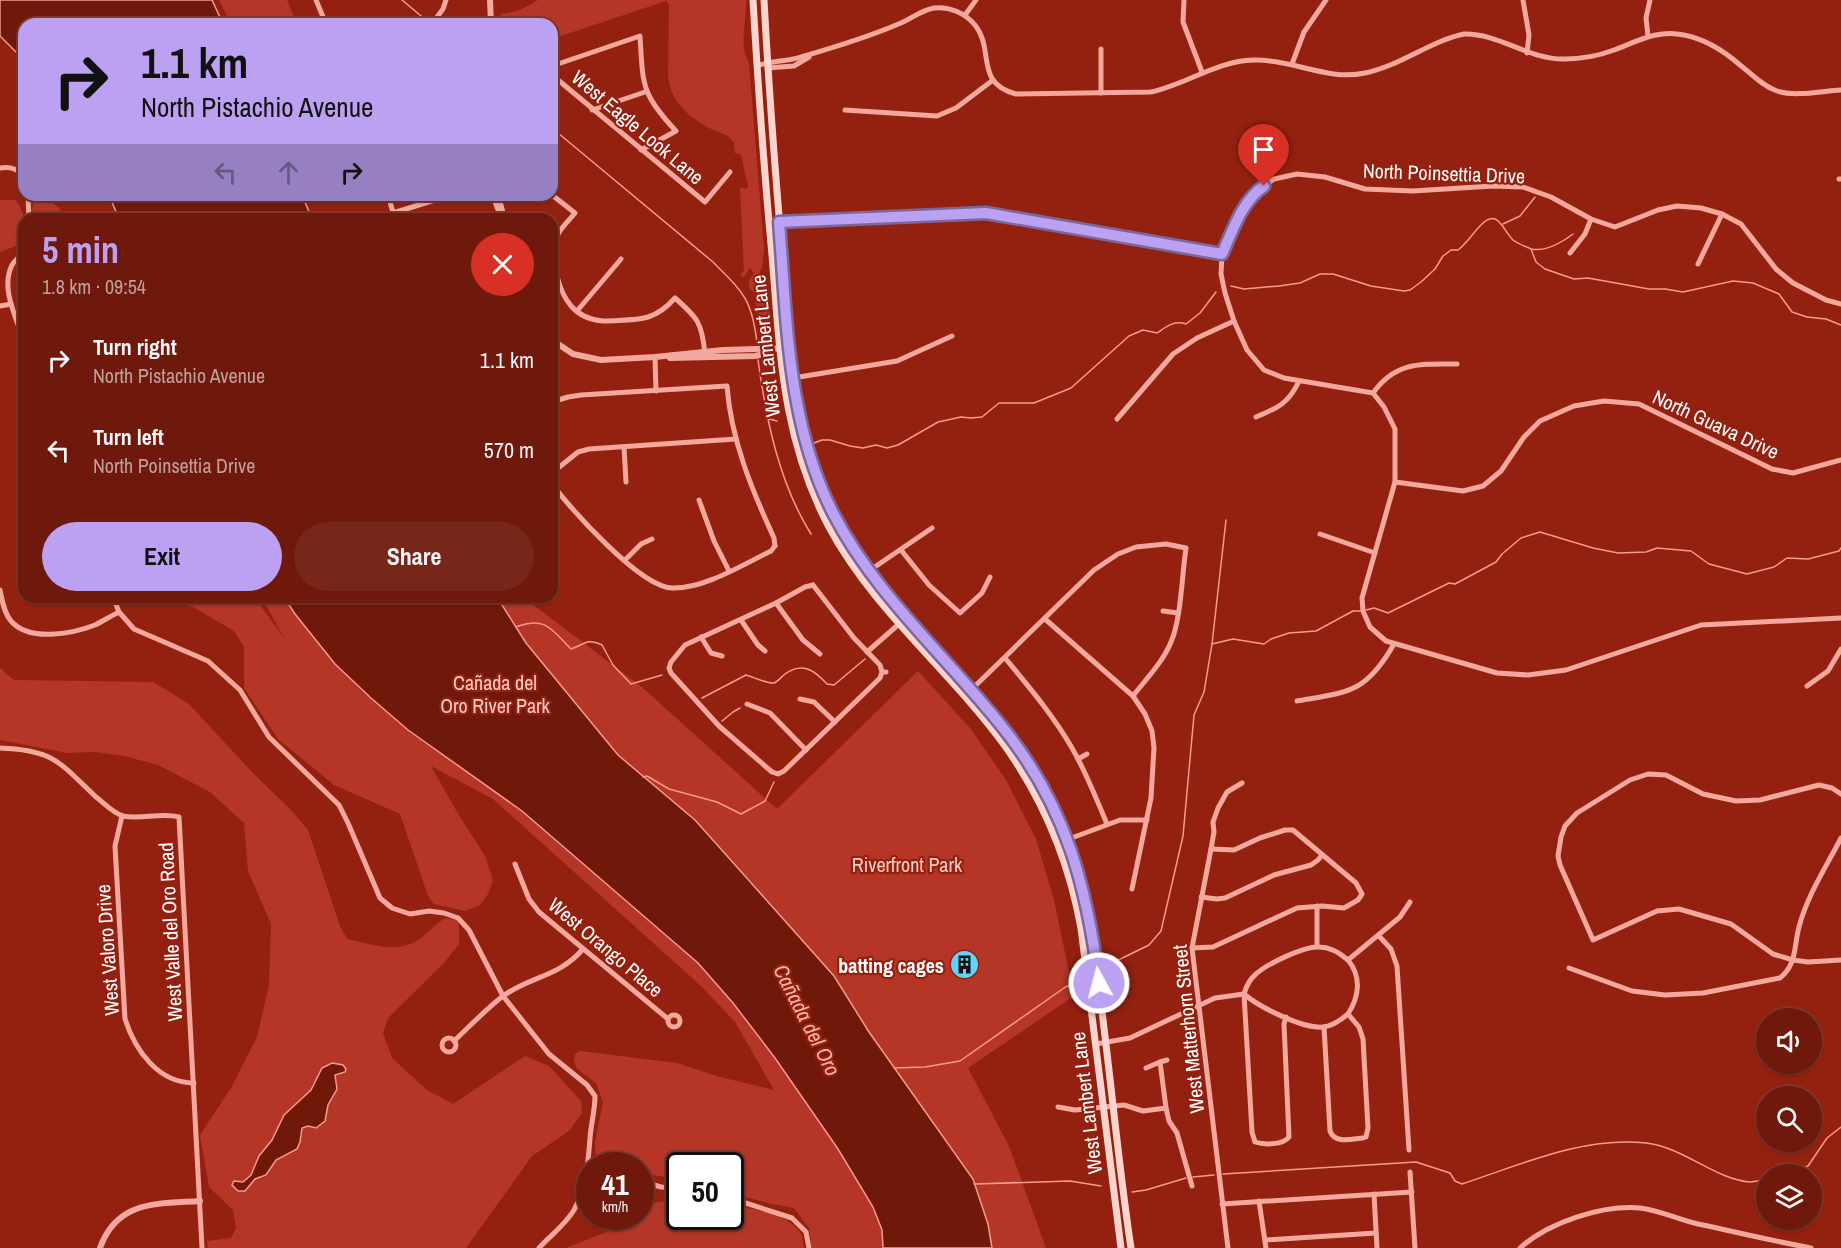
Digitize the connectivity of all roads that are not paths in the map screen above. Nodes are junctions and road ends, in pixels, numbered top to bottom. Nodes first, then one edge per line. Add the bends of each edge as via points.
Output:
1 (316, 0) edge
2 (446, 0) edge
3 (490, 0) edge
4 (753, 0) edge
5 (764, 0) edge
6 (976, 0) edge
7 (1184, 0) edge
8 (1326, 0) edge
9 (1523, 0) edge
10 (1650, 0) edge
11 (965, 15) junction
12 (323, 18) edge
13 (438, 18) edge
14 (491, 18) edge
15 (1647, 36) junction
16 (1101, 49) dead end
17 (1527, 53) junction
18 (1292, 63) junction
19 (558, 64) edge
20 (767, 65) junction
21 (757, 66) junction
22 (1202, 72) junction
23 (558, 80) edge
24 (993, 80) junction
25 (1841, 90) edge
26 (645, 92) junction
27 (1101, 93) junction
28 (592, 110) junction
29 (845, 110) dead end
30 (641, 150) junction
31 (0, 168) edge
32 (18, 172) edge
33 (730, 172) dead end
34 (558, 200) edge
35 (435, 201) edge
36 (402, 213) edge
37 (1722, 214) junction
38 (1591, 219) junction
39 (769, 222) junction
40 (779, 222) junction
41 (558, 234) edge
42 (1570, 253) dead end
43 (1222, 254) junction
44 (18, 257) edge
45 (621, 260) dead end
46 (1698, 264) dead end
47 (558, 278) edge
48 (11, 304) junction
49 (1841, 304) edge
50 (0, 306) edge
51 (577, 311) junction
52 (1234, 321) junction
53 (18, 324) edge
54 (952, 336) dead end
55 (558, 344) edge
56 (790, 348) junction
57 (780, 349) junction
58 (705, 354) junction
59 (655, 357) junction
60 (1457, 364) dead end
61 (793, 378) junction
62 (1299, 381) junction
63 (656, 391) junction
64 (1373, 393) junction
65 (558, 400) edge
66 (1256, 417) dead end
67 (1117, 419) dead end
68 (736, 439) junction
69 (624, 447) junction
70 (1841, 460) edge
71 (558, 468) edge
72 (626, 482) dead end
73 (1395, 483) junction
74 (558, 491) edge
75 (699, 500) dead end
76 (932, 528) dead end
77 (1320, 534) dead end
78 (652, 539) dead end
79 (775, 546) junction
80 (783, 547) dead end
81 (901, 550) junction
82 (1375, 553) junction
83 (625, 560) junction
84 (729, 571) junction
85 (868, 571) junction
86 (860, 577) junction
87 (990, 577) dead end
88 (0, 590) edge
89 (115, 603) edge
90 (777, 603) junction
91 (1163, 611) dead end
92 (119, 612) junction
93 (1178, 613) junction
94 (907, 617) junction
95 (1841, 618) edge
96 (1045, 619) junction
97 (741, 620) junction
98 (899, 624) junction
99 (701, 637) junction
100 (1394, 644) junction
101 (1841, 649) edge
102 (765, 651) dead end
103 (867, 652) junction
104 (820, 654) dead end
105 (722, 656) dead end
106 (1005, 658) junction
107 (1807, 686) dead end
108 (971, 690) junction
109 (1133, 696) junction
110 (800, 699) dead end
111 (1297, 701) dead end
112 (747, 704) dead end
113 (835, 722) junction
114 (0, 748) edge
115 (806, 750) junction
116 (1087, 754) dead end
117 (1078, 759) junction
118 (1242, 783) dead end
119 (1841, 794) edge
120 (122, 816) junction
121 (1147, 820) junction
122 (1107, 824) junction
123 (1841, 838) edge
124 (1068, 840) junction
125 (1058, 843) junction
126 (1211, 849) junction
127 (1322, 855) junction
128 (514, 864) dead end
129 (1132, 889) dead end
130 (1201, 897) junction
131 (1410, 902) dead end
132 (1317, 906) junction
133 (1379, 936) junction
134 (1317, 946) junction
135 (1192, 948) junction
136 (583, 949) junction
137 (1348, 960) junction
138 (1793, 960) junction
139 (1841, 960) edge
140 (1569, 968) dead end
141 (1244, 994) junction
142 (503, 996) junction
143 (1200, 1006) junction
144 (1348, 1014) junction
145 (1286, 1017) junction
146 (668, 1018) dead end
147 (1324, 1027) junction
148 (454, 1041) dead end
149 (1106, 1043) junction
150 (1096, 1044) junction
151 (1167, 1059) dead end
152 (1160, 1062) junction
153 (1146, 1068) dead end
154 (194, 1083) junction
155 (1113, 1106) junction
156 (1058, 1107) dead end
157 (1103, 1107) junction
158 (1166, 1108) junction
159 (1409, 1150) dead end
160 (591, 1152) edge
161 (1410, 1172) dead end
162 (1192, 1186) dead end
163 (1412, 1192) junction
164 (1374, 1194) junction
165 (200, 1201) junction
166 (1259, 1201) junction
167 (744, 1203) edge
168 (1222, 1204) junction
169 (576, 1206) edge
170 (1376, 1233) junction
171 (1265, 1240) junction
172 (100, 1248) edge
173 (202, 1248) edge
174 (539, 1248) edge
175 (809, 1248) edge
176 (1121, 1248) edge
177 (1131, 1248) edge
178 (1228, 1248) edge
179 (1266, 1248) edge
180 (1377, 1248) edge
181 (1415, 1248) edge
182 (1520, 1248) edge
183 (1811, 1248) edge

1 - 12 street
2 - 13 street via 446,10
3 - 14 street
4 - 21 main road, West Lambert Lane
5 - 20 main road, West Lambert Lane
6 - 11 street
7 - 22 street via 1184,22
8 - 18 street via 1304,32
9 - 17 street via 1529,35
10 - 15 street
11 - 20 street via 943,8 929,9 901,23 815,52 794,66
11 - 24 street via 980,32
15 - 17 street via 1591,57 1555,59
15 - 25 street via 1669,33 1698,39 1778,91
16 - 27 street
17 - 18 street via 1473,34 1455,37 1364,74 1341,75
18 - 22 street via 1241,61
19 - 26 street via 640,36
20 - 21 street
20 - 40 main road, West Lambert Lane
21 - 39 main road, West Lambert Lane
22 - 27 street via 1151,93
23 - 28 street, West Eagle Look Lane
24 - 27 street via 1016,94
24 - 29 street via 956,108 937,116
26 - 28 street
26 - 30 street via 676,131
28 - 30 street, West Eagle Look Lane
30 - 33 street, West Eagle Look Lane via 705,202
31 - 32 street
34 - 41 street via 575,213
35 - 36 street
37 - 38 street, North Poinsettia Drive via 1677,206 1615,227
37 - 46 street
37 - 49 street, North Poinsettia Drive via 1741,224 1776,269 1793,284
38 - 42 street
38 - 43 street, North Poinsettia Drive via 1551,196 1523,187 1365,189 1325,177 1297,174 1274,179 1254,193
39 - 40 street
39 - 57 main road, West Lambert Lane
40 - 43 street via 986,213
40 - 56 main road, West Lambert Lane
43 - 52 street via 1221,274
44 - 48 street via 8,275
45 - 51 street
47 - 51 street via 565,299
48 - 50 street
48 - 53 street
51 - 58 street via 596,321 645,319 659,314 675,298 700,324
52 - 62 street via 1247,350 1264,370
52 - 67 street via 1173,354
54 - 61 street via 897,361
55 - 59 street via 588,359
56 - 57 street
56 - 61 main road, West Lambert Lane
57 - 58 street
57 - 86 main road, West Lambert Lane via 788,414 807,480 827,524
58 - 59 street
59 - 63 street
60 - 64 street via 1418,364 1400,369
61 - 85 main road, West Lambert Lane via 816,476 839,525
62 - 64 street
62 - 66 street via 1293,395 1278,408
63 - 65 street
63 - 68 street via 727,386
64 - 73 street via 1395,429
68 - 69 street
68 - 79 street via 747,478
69 - 71 street via 590,448 578,452
69 - 72 street
70 - 73 street, North Guava Drive via 1793,473 1772,469 1639,404 1604,400 1574,406 1540,421 1501,471 1483,486 1463,491
73 - 82 street
74 - 83 street
75 - 84 street
76 - 81 street
77 - 82 street
78 - 83 street
79 - 80 street
79 - 84 street
81 - 85 street
81 - 87 street via 929,585 960,613 982,592
82 - 100 street via 1364,586 1363,611 1377,635
83 - 84 street via 643,576 670,588 701,583
85 - 86 street
85 - 94 main road, West Lambert Lane
86 - 98 main road, West Lambert Lane
88 - 92 street via 11,621 29,632 76,630
89 - 92 street
90 - 97 street
90 - 103 street via 814,584
90 - 104 street via 803,640
91 - 93 street
92 - 142 street via 134,628 207,661 240,690 268,737 339,806 380,898 392,908 410,914 429,911 458,918 469,930
93 - 96 street via 1185,548 1166,544 1136,547 1118,554 1094,570
93 - 109 street via 1172,641
94 - 98 street
94 - 108 main road, West Lambert Lane
95 - 100 street via 1701,625 1566,670 1528,675 1497,673
96 - 106 street
96 - 109 street
97 - 99 street
97 - 102 street
98 - 103 street
98 - 125 main road, West Lambert Lane via 1004,746 1040,802
99 - 105 street via 711,653
99 - 115 street via 685,645 669,667 719,726 779,775
100 - 111 street via 1367,681 1338,694
101 - 107 street via 1828,671
103 - 113 street via 884,672
106 - 108 street
106 - 117 street via 1042,703
108 - 124 main road, West Lambert Lane via 1026,759
109 - 121 street via 1152,731
110 - 113 street via 814,702
112 - 115 street via 770,713
113 - 115 street
114 - 120 street via 52,757
116 - 117 street
117 - 122 street
118 - 126 street, West Matterhorn Street via 1227,792 1218,808
119 - 138 street via 1819,785 1760,800 1736,801 1703,794 1666,775 1648,774 1630,780 1583,808 1565,826 1561,837 1558,856 1563,876 1593,940 1657,911 1679,909 1731,924 1767,951
120 - 154 street, West Valoro Drive via 115,846 125,1019 130,1036 149,1063 182,1083
120 - 154 street, West Valle del Oro Road via 179,817
121 - 122 street via 1125,819
121 - 129 street
122 - 124 street
123 - 138 street via 1807,903 1798,927
124 - 125 street
124 - 149 main road, West Lambert Lane via 1089,914
125 - 150 main road, West Lambert Lane via 1081,928
126 - 127 street via 1234,850 1260,838 1293,830
126 - 130 street, West Matterhorn Street
127 - 130 street via 1311,865 1274,875 1225,898
127 - 132 street via 1362,894 1344,908
128 - 136 street, West Orango Place via 534,906
130 - 135 street, West Matterhorn Street
131 - 133 street
132 - 134 street
132 - 135 street via 1288,911 1213,947
133 - 137 street
133 - 159 street via 1391,949 1397,966
134 - 137 street via 1336,951
134 - 141 street via 1259,972
135 - 143 street, West Matterhorn Street
136 - 142 street via 555,972
136 - 146 street, West Orango Place
137 - 144 street via 1358,986
138 - 139 street
138 - 140 street via 1786,974 1773,980 1682,995 1632,991
141 - 143 street via 1220,997
141 - 145 street
141 - 145 street via 1252,1137 1259,1144 1284,1142 1290,1133
142 - 148 street
142 - 160 street via 549,1054 595,1096
143 - 149 street via 1139,1035
143 - 168 street, West Matterhorn Street
144 - 147 street
144 - 147 street via 1363,1039 1366,1137 1337,1139 1332,1135
145 - 147 street
149 - 150 street
149 - 155 main road, West Lambert Lane
150 - 157 main road, West Lambert Lane
151 - 152 street
152 - 153 street
152 - 158 street
154 - 165 street, West Valle del Oro Road
155 - 157 street
155 - 158 street via 1128,1105 1143,1111
155 - 177 main road, West Lambert Lane
156 - 157 street
157 - 176 main road, West Lambert Lane
158 - 162 street
161 - 163 street
163 - 164 street
163 - 181 street
164 - 166 street
164 - 170 street
165 - 172 street via 132,1209 112,1225
165 - 173 street, West Valle del Oro Road
166 - 168 street
166 - 171 street
167 - 175 street via 792,1218 806,1232
168 - 178 street, West Matterhorn Street
169 - 174 street
170 - 171 street
170 - 180 street
171 - 179 street
182 - 183 street via 1555,1226 1614,1208 1642,1208

